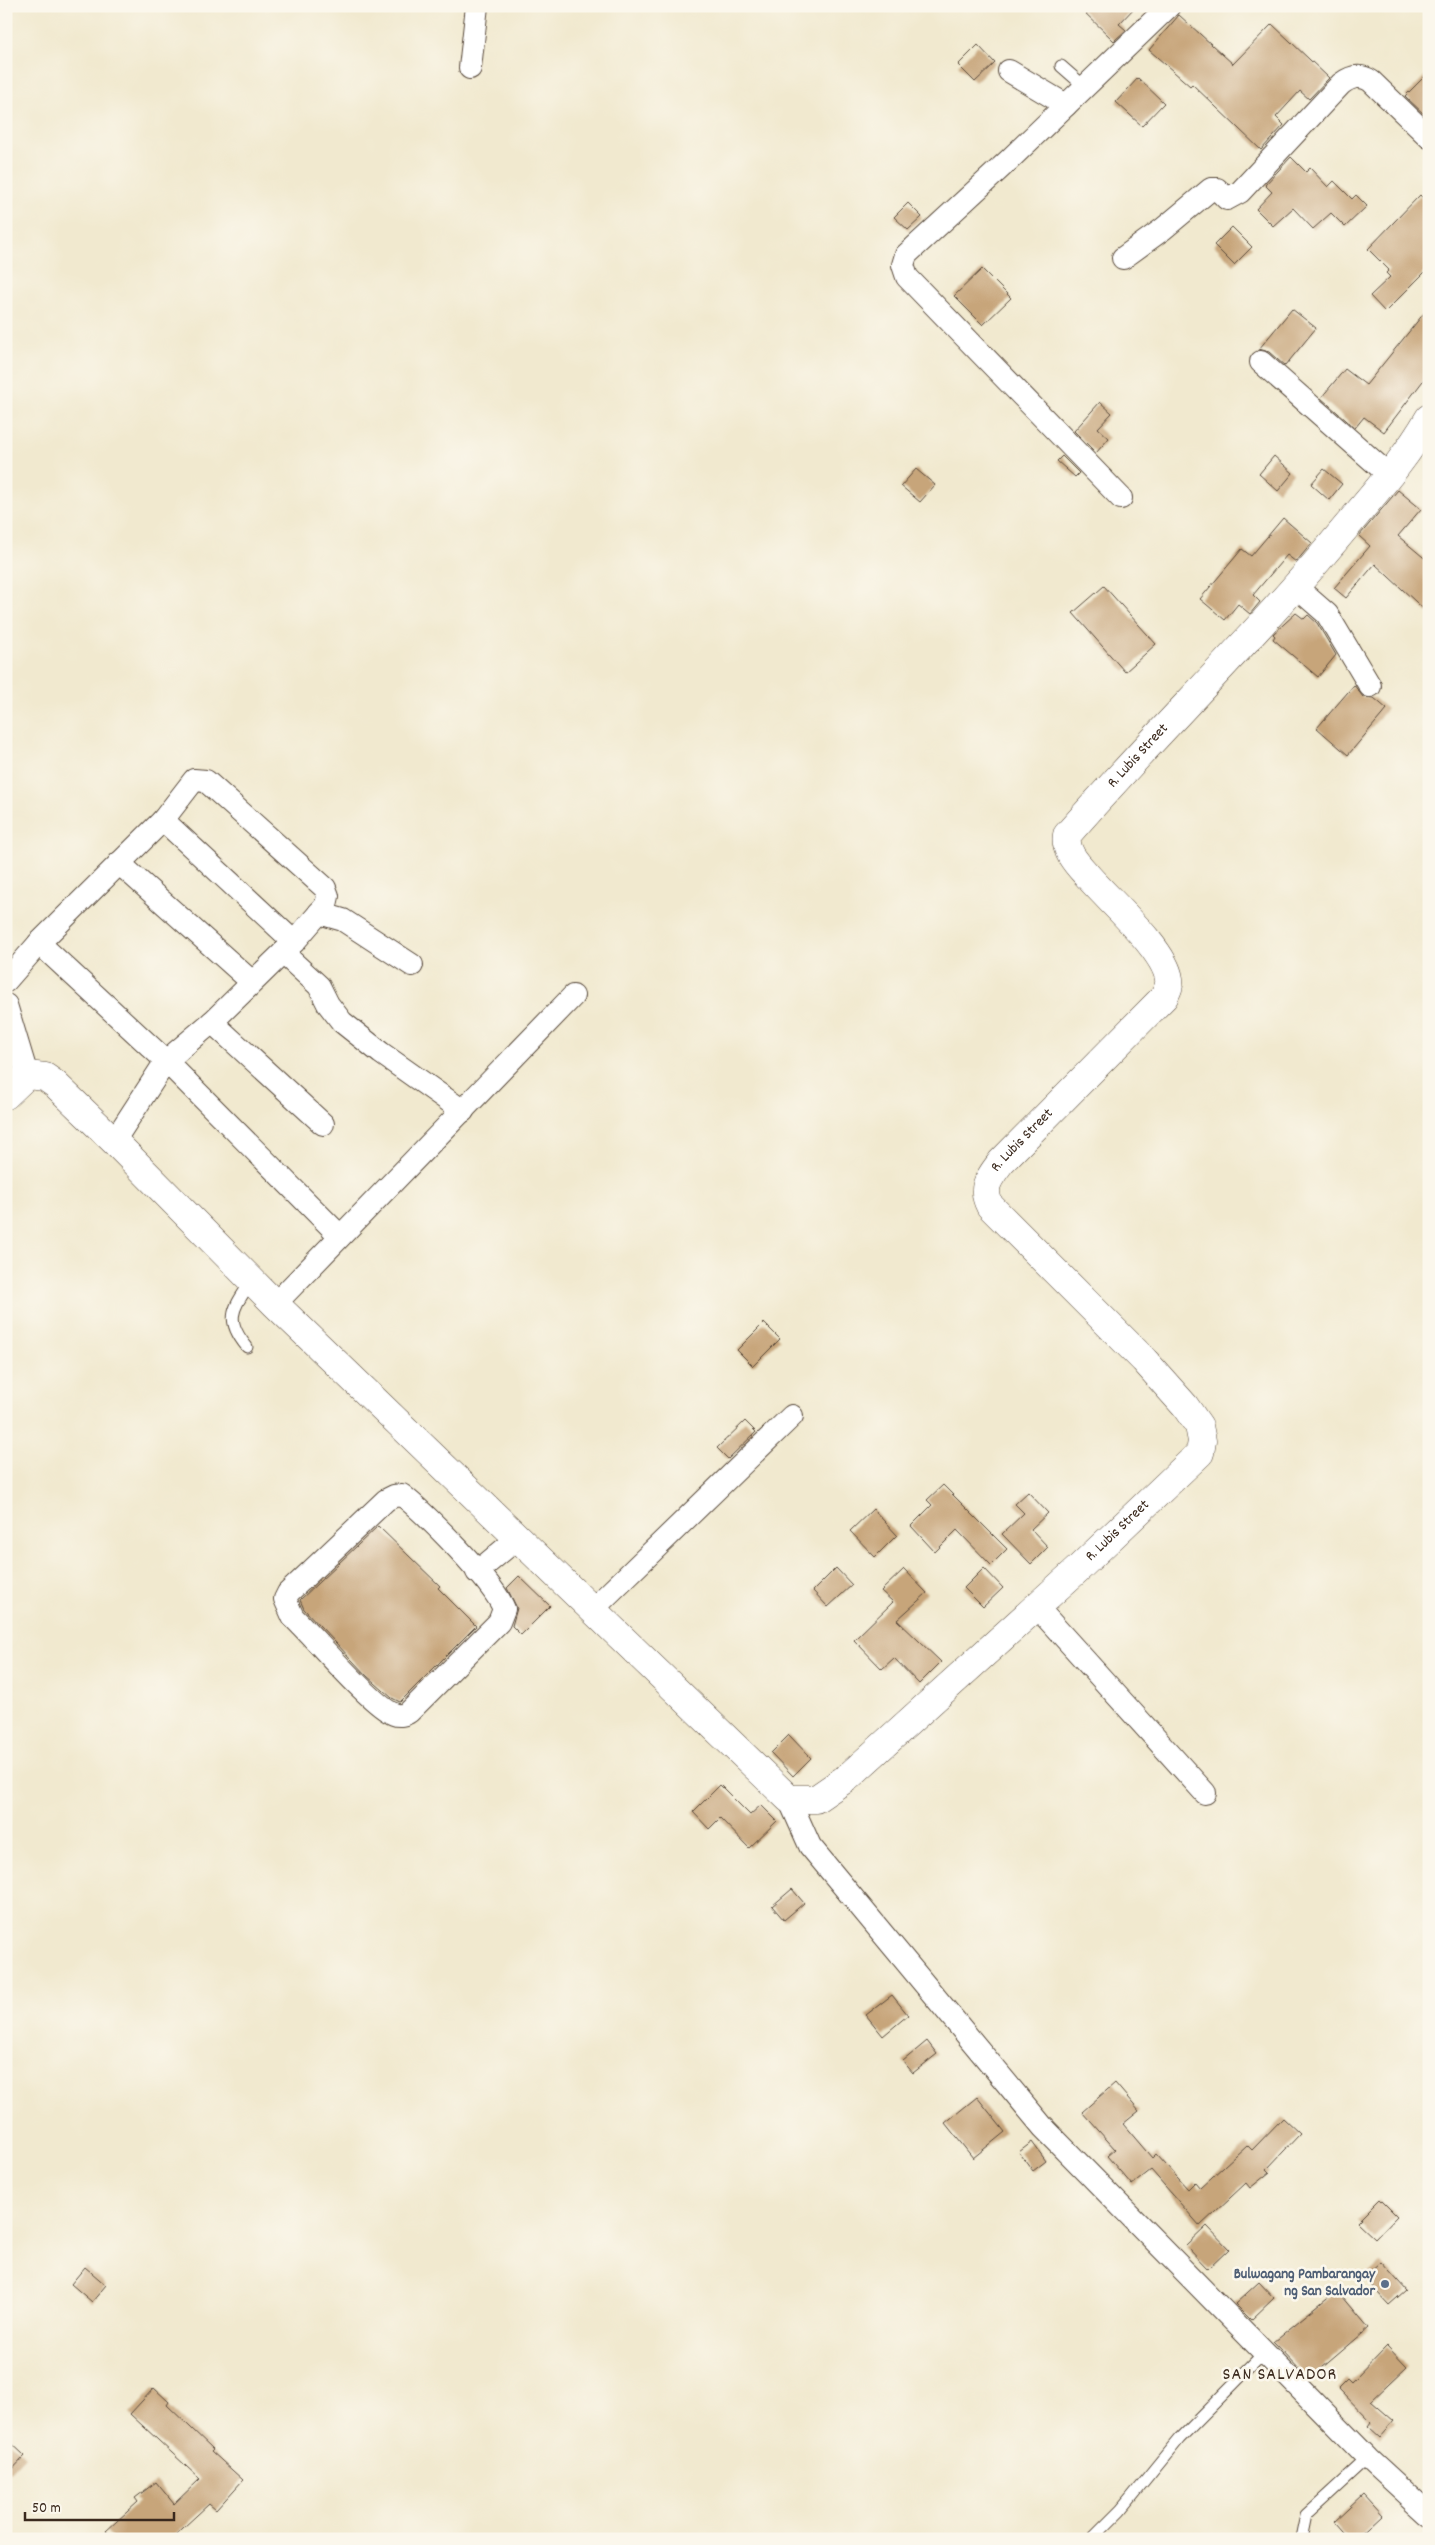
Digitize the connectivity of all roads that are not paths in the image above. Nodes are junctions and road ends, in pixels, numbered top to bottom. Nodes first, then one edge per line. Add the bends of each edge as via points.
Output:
1 (477, 6) edge
2 (1169, 6) edge
3 (1061, 66) dead end
4 (470, 68) dead end
5 (1009, 71) dead end
6 (1085, 87) junction
7 (1066, 105) junction
8 (1429, 137) edge
9 (1123, 258) dead end
10 (1261, 362) dead end
11 (1429, 418) edge
12 (1389, 475) junction
13 (1121, 498) dead end
14 (1296, 587) junction
15 (1370, 686) dead end
16 (162, 820) junction
17 (119, 863) junction
18 (319, 913) junction
19 (39, 943) junction
20 (288, 948) junction
21 (412, 965) dead end
22 (6, 981) edge
23 (252, 982) junction
24 (573, 996) dead end
25 (6, 1005) edge
26 (212, 1022) junction
27 (166, 1061) junction
28 (27, 1076) junction
29 (6, 1095) edge
30 (463, 1111) junction
31 (323, 1124) dead end
32 (114, 1141) junction
33 (340, 1236) junction
34 (252, 1280) junction
35 (275, 1304) junction
36 (247, 1346) dead end
37 (792, 1416) dead end
38 (519, 1537) junction
39 (477, 1572) junction
40 (1036, 1606) junction
41 (593, 1609) junction
42 (1205, 1793) dead end
43 (789, 1798) junction
44 (1264, 2353) junction
45 (1368, 2458) junction
46 (1429, 2514) edge
47 (1092, 2539) edge
48 (1301, 2539) edge

1 - 4 street
2 - 6 street
3 - 6 lane
5 - 7 street
6 - 7 street
7 - 13 street via 906,255 903,265 907,277
8 - 9 street via 1371,81 1351,78 1341,84 1240,192 1228,199 1217,189 1212,189
10 - 12 street
11 - 12 street, R. Lubis Street
12 - 14 street, R. Lubis Street
14 - 15 street via 1327,614
14 - 40 street, R. Lubis Street via 1067,834 1065,843 1078,865 1156,948 1170,986 1164,997 1001,1162 985,1183 985,1193 990,1206 1144,1360 1185,1406 1199,1426 1202,1441 1200,1453 1194,1461
16 - 17 street
16 - 18 street via 191,781 206,781 325,888 328,901
16 - 20 street
17 - 19 street
17 - 23 street
18 - 20 street
18 - 21 street via 343,920
19 - 22 street
19 - 27 street
20 - 23 street
20 - 30 street via 319,986 342,1022
23 - 26 street
24 - 30 street
25 - 28 street
26 - 27 street
26 - 31 street
27 - 32 street
27 - 33 street
28 - 29 street
28 - 32 street via 46,1077
30 - 33 street
32 - 34 street
33 - 35 street
34 - 35 street
34 - 36 lane via 235,1306 232,1322
35 - 38 street
37 - 41 street
38 - 39 street
38 - 41 street
39 - 39 street via 412,1504 402,1495 394,1496 386,1500 285,1599 293,1617 376,1701 394,1715 400,1715 409,1712 499,1622 504,1607
40 - 42 street
40 - 43 street, R. Lubis Street via 848,1777 816,1799
41 - 43 street
43 - 44 street via 810,1846 1043,2127
44 - 45 street
44 - 47 lane via 1179,2439
45 - 46 street
45 - 48 lane via 1306,2515

